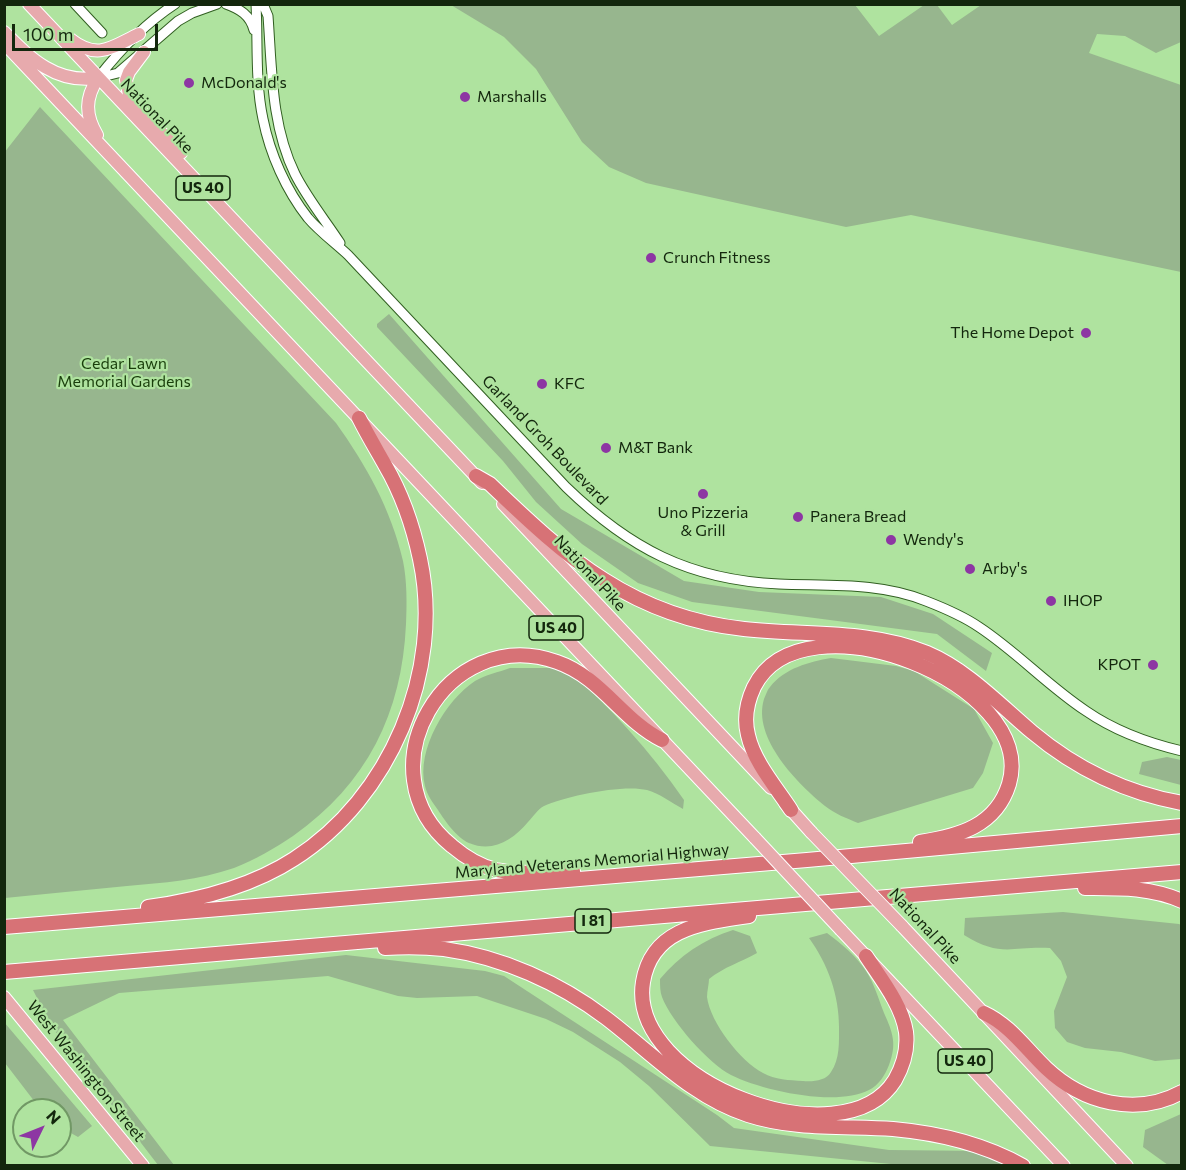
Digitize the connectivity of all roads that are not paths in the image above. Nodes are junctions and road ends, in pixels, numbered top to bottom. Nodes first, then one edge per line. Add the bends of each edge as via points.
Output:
1 (29, 4) edge
2 (75, 4) edge
3 (175, 4) edge
4 (217, 4) edge
5 (226, 4) edge
6 (256, 4) edge
7 (263, 4) edge
8 (44, 20) junction
9 (4, 32) edge
10 (102, 33) dead end
11 (139, 34) junction
12 (256, 37) junction
13 (4, 43) edge
14 (144, 52) junction
15 (98, 78) junction
16 (108, 153) junction
17 (348, 255) junction
18 (307, 298) junction
19 (359, 418) junction
20 (476, 476) junction
21 (662, 740) junction
22 (1182, 751) edge
23 (1182, 803) edge
24 (791, 810) junction
25 (1182, 826) edge
26 (807, 860) junction
27 (710, 868) junction
28 (1182, 872) edge
29 (969, 890) junction
30 (858, 898) junction
31 (1182, 901) edge
32 (4, 926) edge
33 (278, 949) junction
34 (867, 956) junction
35 (4, 972) edge
36 (6, 999) edge
37 (984, 1013) junction
38 (1182, 1092) edge
39 (142, 1166) edge
40 (1023, 1166) edge
41 (1064, 1166) edge
42 (1127, 1166) edge

1 - 8 main road, National Pike / US 40
2 - 10 street
3 - 11 street
4 - 14 street via 178,21
5 - 12 street via 247,16
6 - 12 street, Garland Groh Boulevard
7 - 17 street, Garland Groh Boulevard via 268,16 277,120 284,146 307,194
8 - 11 main road via 89,51 107,50
8 - 15 main road, National Pike / US 40
9 - 15 main road via 33,61 47,69 83,80
11 - 15 street
12 - 17 street, Garland Groh Boulevard via 262,118 283,178 310,220
13 - 16 main road, US 40
14 - 15 street via 118,73
14 - 18 main road via 126,80 130,99 302,283
15 - 16 main road via 87,102 88,116
15 - 18 main road, National Pike / US 40
16 - 19 main road, US 40
17 - 22 street, Garland Groh Boulevard via 566,487 633,542 680,565 734,579 867,587 924,600 977,626 1087,712 1131,736
18 - 20 main road, National Pike / US 40
19 - 21 main road, US 40
19 - 32 highway via 400,494 413,530 425,604 416,688 392,752 372,785 322,839 257,879 163,905
20 - 23 highway via 490,484 563,552 621,591 648,604 673,615 742,629 877,639 928,654 972,681 1082,767 1137,791
20 - 24 main road, National Pike / US 40
21 - 27 highway via 645,732 597,685 558,662 516,655 478,664 446,686 422,721 413,759 414,779 436,831 463,855 495,870
21 - 34 main road, US 40, bridge
24 - 26 highway via 753,752 747,705 759,677 771,665 806,649 874,650 922,665 963,691 987,713 1008,748 1011,763 1006,793 989,818 976,826 938,839
24 - 37 main road, National Pike / US 40, bridge
25 - 26 highway, Maryland Veterans Memorial Highway
26 - 27 highway, Maryland Veterans Memorial Highway
27 - 32 highway, Maryland Veterans Memorial Highway
28 - 29 highway, I 81
29 - 30 highway, I 81
29 - 31 highway via 1125,888 1164,893
30 - 33 highway, I 81
30 - 34 highway via 687,928 670,937 650,959 642,993 643,1007 651,1029 667,1052 707,1082 754,1104 784,1111 841,1113 879,1098 899,1072 906,1053 903,1019
33 - 35 highway, I 81
33 - 40 highway via 411,947 479,957 544,980 576,998 700,1093 750,1116 781,1123 893,1129 949,1138 977,1145
34 - 41 main road, US 40
36 - 39 main road, West Washington Street
37 - 38 highway via 999,1020 1048,1070 1084,1095 1122,1105 1142,1105
37 - 42 main road, National Pike / US 40

